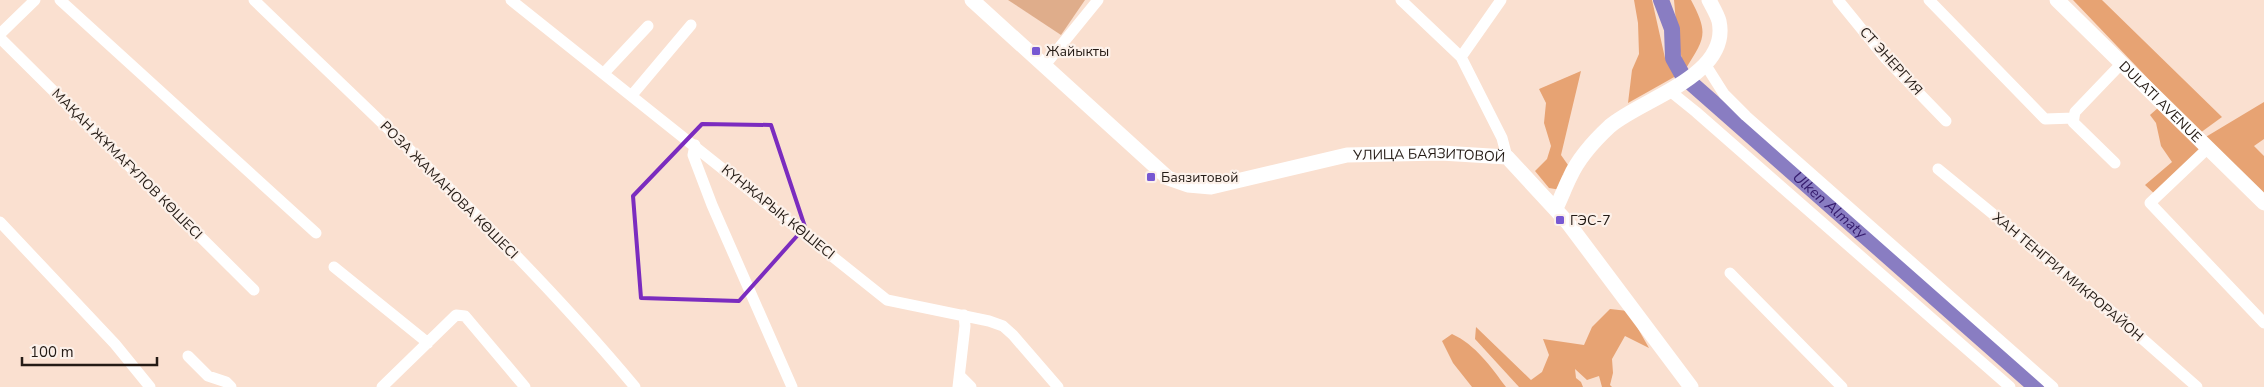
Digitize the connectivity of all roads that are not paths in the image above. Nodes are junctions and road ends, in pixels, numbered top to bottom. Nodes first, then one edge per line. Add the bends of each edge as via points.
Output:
1 (35, 0) edge
2 (60, 0) edge
3 (254, 0) edge
4 (511, 0) edge
5 (972, 0) edge
6 (1098, 0) edge
7 (1401, 0) edge
8 (1501, 0) edge
9 (1709, 0) edge
10 (1838, 0) edge
11 (1929, 0) edge
12 (2057, 0) edge
13 (691, 25) dead end
14 (648, 26) dead end
15 (0, 34) edge
16 (0, 38) edge
17 (1461, 57) junction
18 (2122, 63) junction
19 (1045, 65) junction
20 (1700, 69) junction
21 (604, 73) junction
22 (1675, 88) junction
23 (632, 96) junction
24 (2074, 118) junction
25 (1946, 121) dead end
26 (695, 145) junction
27 (2208, 148) junction
28 (1507, 157) junction
29 (2115, 163) dead end
30 (1938, 169) dead end
31 (2264, 203) edge
32 (1556, 208) junction
33 (0, 222) edge
34 (316, 233) dead end
35 (334, 266) dead end
36 (1730, 273) dead end
37 (254, 290) dead end
38 (964, 315) junction
39 (2264, 323) edge
40 (428, 342) junction
41 (188, 356) dead end
42 (959, 381) edge
43 (150, 387) edge
44 (231, 387) edge
45 (382, 387) edge
46 (525, 387) edge
47 (635, 387) edge
48 (792, 387) edge
49 (971, 387) edge
50 (1058, 387) edge
51 (1690, 387) edge
52 (1842, 387) edge
53 (2010, 387) edge
54 (2052, 387) edge
55 (2197, 387) edge

1 - 15 street
2 - 34 street
3 - 47 street, РОЗА ЖАМАНОВА КӨШЕСІ via 504,244
4 - 21 street, КҮНЖАРЫҚ КӨШЕСІ
5 - 19 street, УЛИЦА БАЯЗИТОВОЙ
6 - 19 street
7 - 17 street
8 - 17 street
9 - 20 street via 1719,21 1718,40 1712,55
10 - 25 street, СТ ЭНЕРГИЯ via 1886,59
11 - 24 street via 2045,119
12 - 18 street, DULATI AVENUE
13 - 23 street
14 - 21 street
16 - 37 street, МАҚАН ЖҰМАҒҰЛОВ КӨШЕСІ
17 - 28 street via 1502,138
18 - 24 street via 2075,112
18 - 27 street, DULATI AVENUE
19 - 28 street, УЛИЦА БАЯЗИТОВОЙ via 1168,178 1188,185 1211,187 1348,155 1441,153
20 - 22 street
20 - 54 street via 1746,116
21 - 23 street, КҮНЖАРЫҚ КӨШЕСІ
22 - 32 street via 1608,128 1570,176
22 - 53 street via 1696,112
23 - 26 street, КҮНЖАРЫҚ КӨШЕСІ
24 - 29 street via 2073,122
26 - 38 street, КҮНЖАРЫҚ КӨШЕСІ via 887,300
26 - 48 street via 693,155 712,205
27 - 31 street, DULATI AVENUE
27 - 39 street via 2150,203
28 - 32 street, УЛИЦА БАЯЗИТОВОЙ
30 - 55 street, ХАН ТЕНГРИ МИКРОРАЙОН via 2104,305
32 - 51 street, УЛИЦА БАЯЗИТОВОЙ
33 - 43 street via 115,344
35 - 40 street
36 - 52 street
38 - 42 street
38 - 50 street, КҮНЖАРЫҚ КӨШЕСІ via 1003,326
40 - 45 street
40 - 46 street via 456,315 465,316
41 - 44 street via 208,376
42 - 49 street

